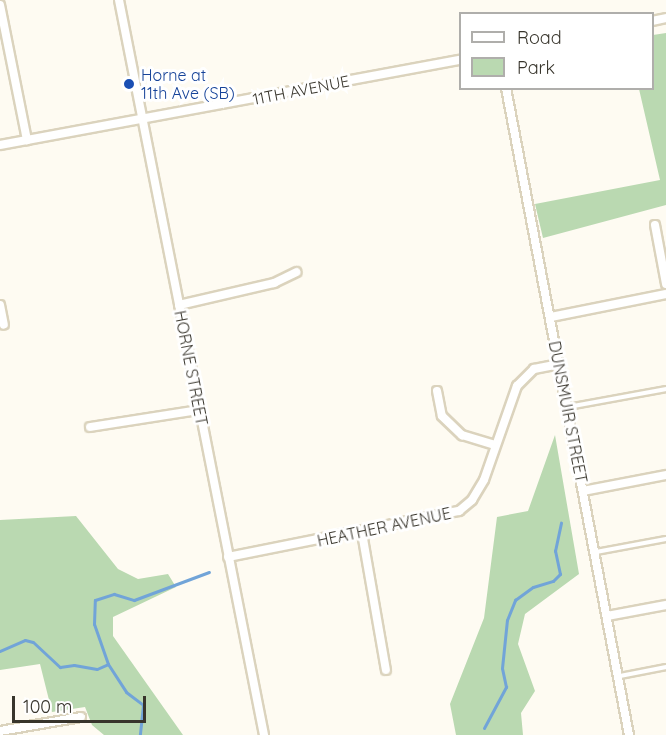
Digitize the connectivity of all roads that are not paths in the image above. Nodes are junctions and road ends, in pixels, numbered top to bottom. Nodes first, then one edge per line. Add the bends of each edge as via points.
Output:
1 (119, 0) edge
2 (0, 5) edge
3 (459, 60) edge
4 (506, 90) edge
5 (144, 120) junction
6 (27, 140) junction
7 (0, 145) edge
8 (655, 225) dead end
9 (297, 272) dead end
10 (666, 284) edge
11 (666, 294) edge
12 (0, 304) edge
13 (179, 304) junction
14 (550, 317) junction
15 (4, 325) dead end
16 (560, 364) junction
17 (666, 389) edge
18 (437, 391) dead end
19 (568, 407) junction
20 (200, 410) junction
21 (90, 427) dead end
22 (495, 445) junction
23 (666, 475) edge
24 (583, 491) junction
25 (362, 533) junction
26 (666, 539) edge
27 (595, 553) junction
28 (228, 557) junction
29 (666, 605) edge
30 (607, 616) junction
31 (666, 667) edge
32 (386, 670) dead end
33 (618, 676) junction
34 (81, 717) dead end
35 (0, 731) edge
36 (264, 735) edge
37 (629, 735) edge

1 - 5 street, HORNE STREET
2 - 6 street
3 - 5 street, 11TH AVENUE
4 - 14 street, DUNSMUIR STREET
5 - 6 street, 11TH AVENUE
5 - 13 street, HORNE STREET
6 - 7 street, 11TH AVENUE
8 - 10 street
9 - 13 street via 274,283
11 - 14 street
12 - 15 street
13 - 20 street, HORNE STREET
14 - 16 street, DUNSMUIR STREET
16 - 19 street, DUNSMUIR STREET
16 - 22 street, HEATHER AVENUE via 534,369 517,386
17 - 19 lane
18 - 22 street via 442,416 462,435
19 - 24 street, DUNSMUIR STREET
20 - 21 street
20 - 28 street, HORNE STREET
22 - 25 street, HEATHER AVENUE via 483,480 472,500 459,511
23 - 24 street
24 - 27 street, DUNSMUIR STREET
25 - 28 street, HEATHER AVENUE
25 - 32 street
26 - 27 lane
27 - 30 street, DUNSMUIR STREET
28 - 36 street, HORNE STREET
29 - 30 street
30 - 33 street, DUNSMUIR STREET
31 - 33 lane
33 - 37 street, DUNSMUIR STREET
34 - 35 street

